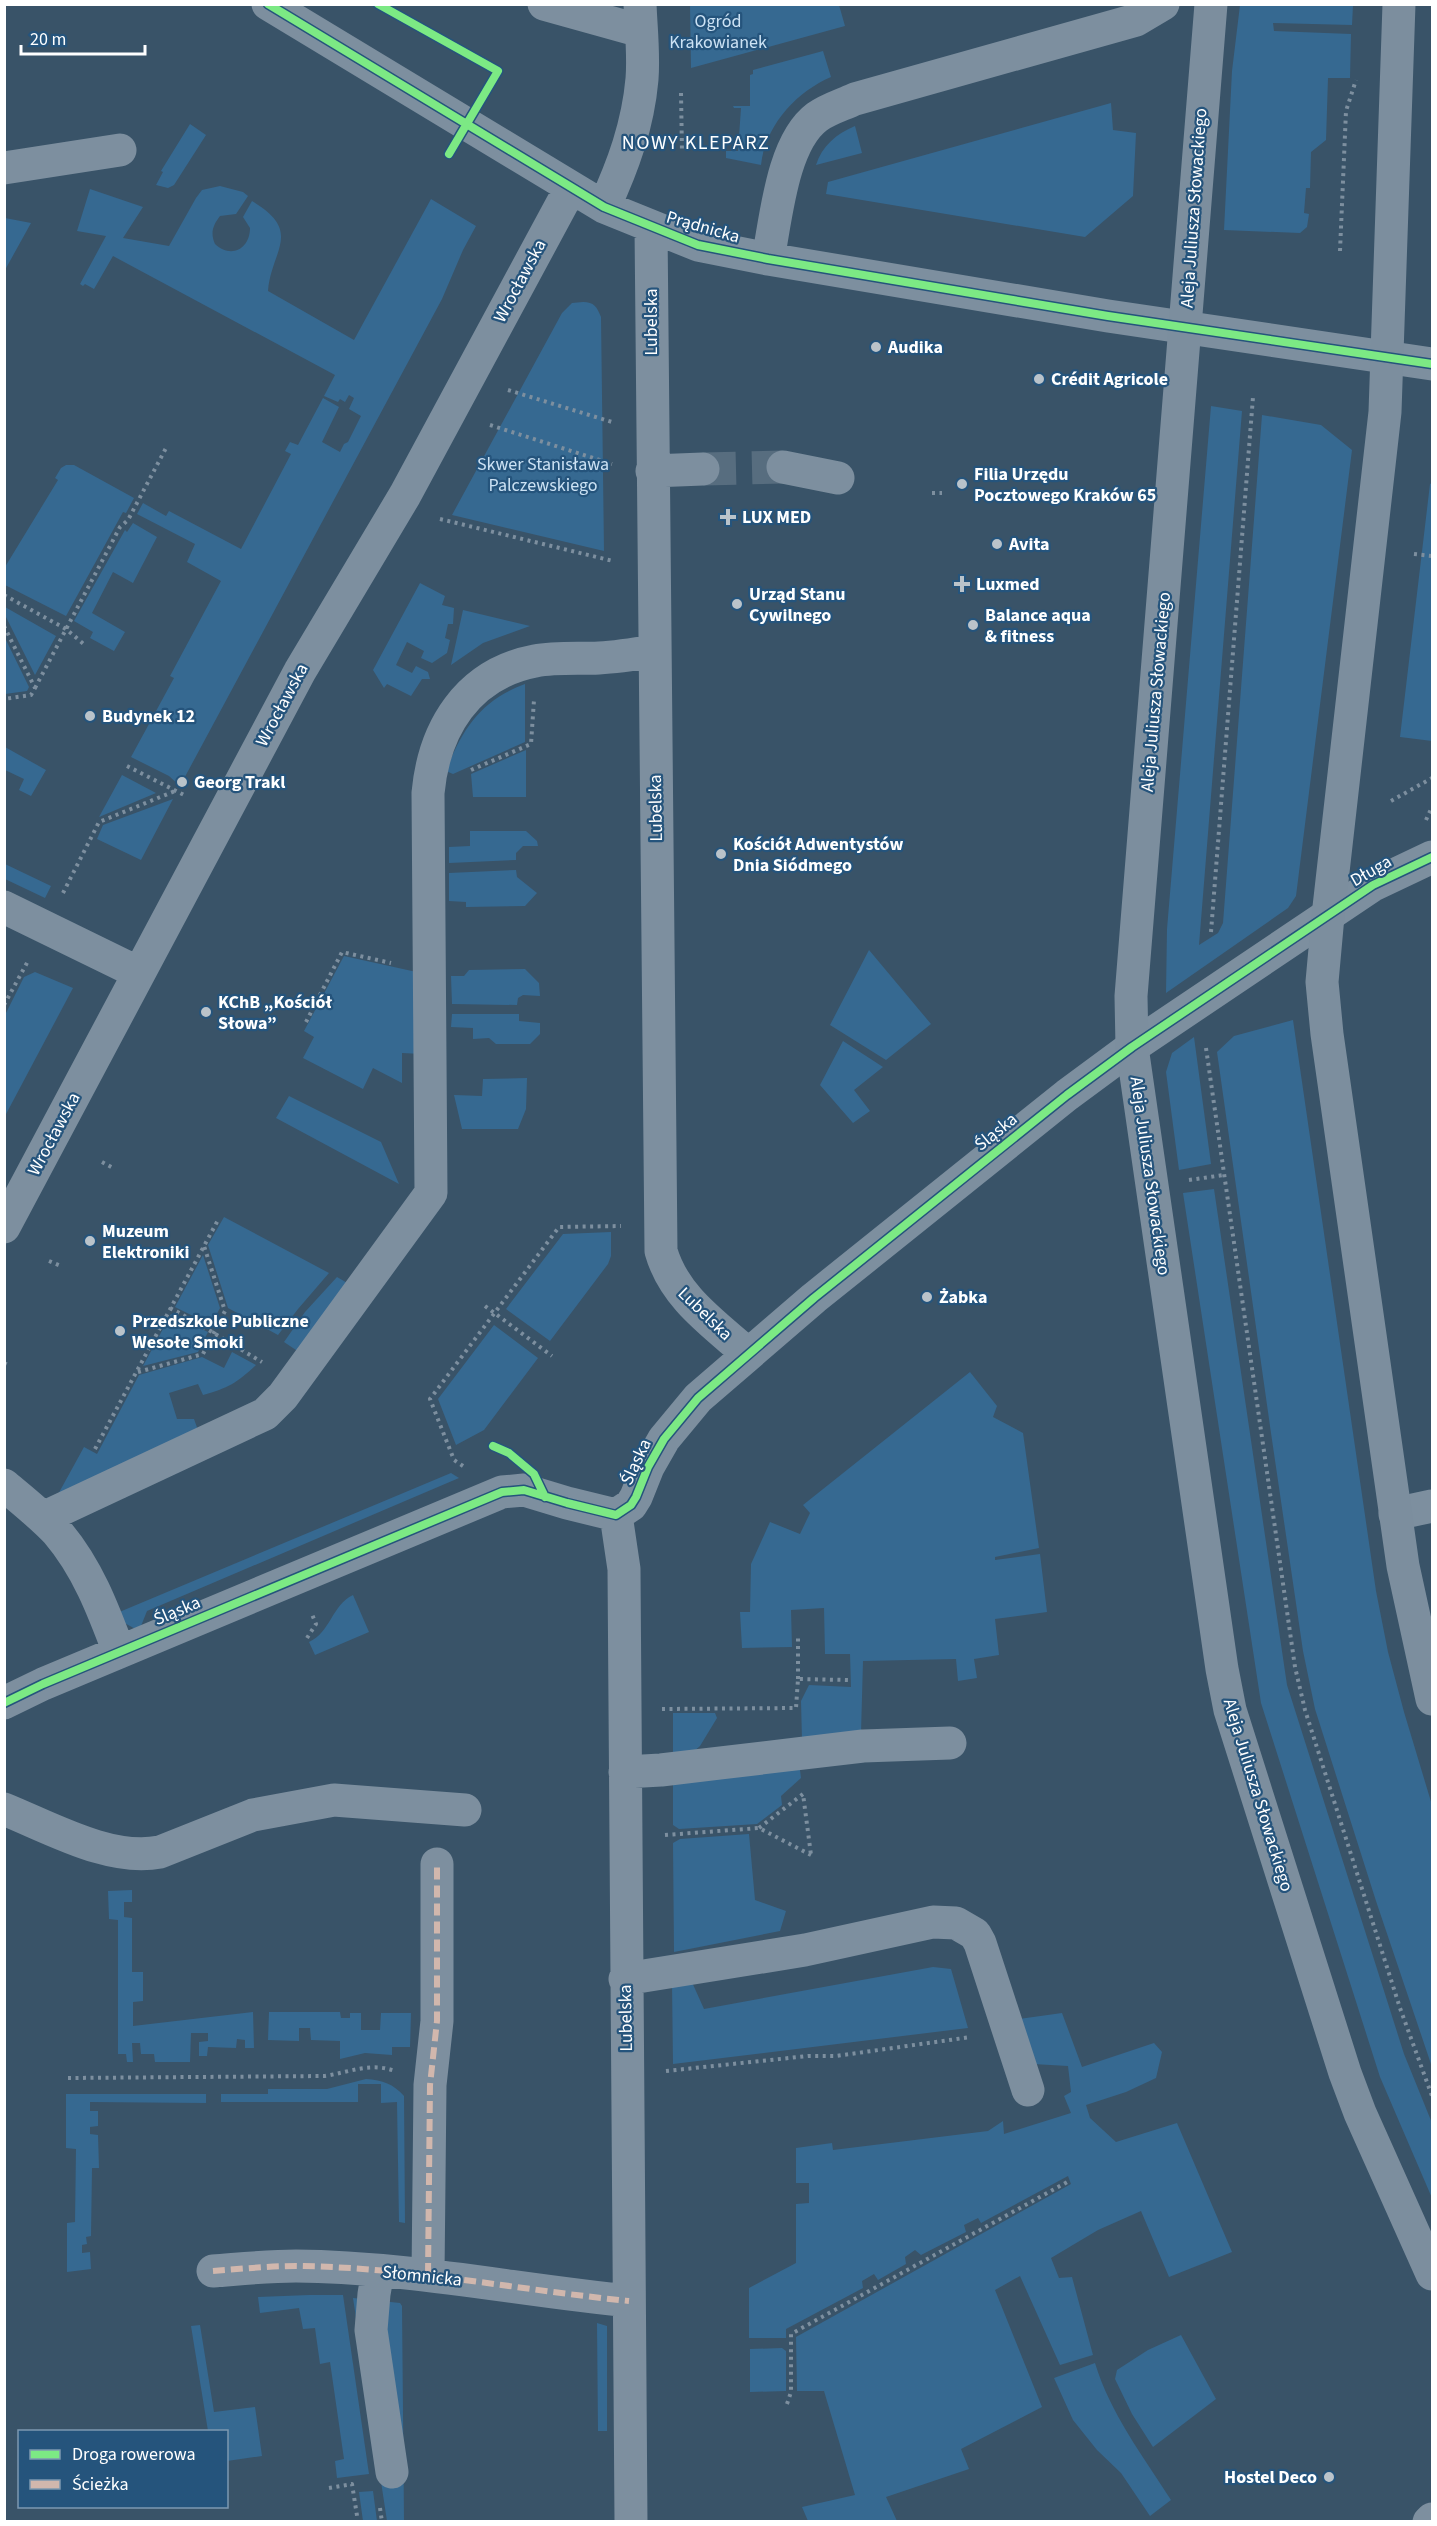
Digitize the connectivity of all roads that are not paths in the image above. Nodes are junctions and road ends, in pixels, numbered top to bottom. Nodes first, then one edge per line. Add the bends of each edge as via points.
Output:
1 (544, 4) edge
2 (1163, 4) edge
3 (1211, 4) edge
4 (1399, 4) edge
5 (281, 8) edge
6 (641, 18) edge
7 (120, 150) dead end
8 (4, 168) edge
9 (570, 189) junction
10 (604, 207) junction
11 (651, 227) junction
12 (768, 259) junction
13 (1185, 328) junction
14 (1387, 357) junction
15 (1432, 364) edge
16 (783, 467) tunnel mouth
17 (703, 469) tunnel mouth
18 (652, 471) junction
19 (838, 478) dead end
20 (654, 651) junction
21 (1432, 857) edge
22 (4, 908) edge
23 (1328, 916) junction
24 (139, 973) junction
25 (1132, 1047) junction
26 (4, 1227) edge
27 (748, 1354) junction
28 (4, 1485) edge
29 (1432, 1506) edge
30 (1395, 1514) junction
31 (616, 1515) junction
32 (43, 1518) junction
33 (119, 1652) junction
34 (1432, 1699) edge
35 (4, 1703) edge
36 (950, 1743) dead end
37 (625, 1772) junction
38 (4, 1809) edge
39 (465, 1810) dead end
40 (436, 1864) dead end
41 (625, 1979) junction
42 (1028, 2090) dead end
43 (213, 2271) dead end
44 (378, 2271) junction
45 (1432, 2274) edge
46 (428, 2275) junction
47 (629, 2301) junction
48 (392, 2472) dead end
49 (630, 2522) edge

1 - 6 street
2 - 12 street via 1136,20 855,99 817,117 802,133 792,153
3 - 13 main road, Aleja Juliusza Słowackiego
4 - 14 main road
5 - 9 street, Prądnicka
6 - 10 street via 642,77 633,134
7 - 8 street
9 - 10 street, Prądnicka
9 - 24 street, Wrocławska via 405,495 300,671
10 - 11 street, Prądnicka
11 - 12 street, Prądnicka via 698,245
11 - 18 street, Lubelska
12 - 13 street, Prądnicka
13 - 14 street, Prądnicka
13 - 25 main road, Aleja Juliusza Słowackiego via 1131,996
14 - 15 street
14 - 23 main road via 1383,432
16 - 19 street
17 - 18 street
18 - 20 street, Lubelska
20 - 27 street, Lubelska via 661,1251 667,1271 682,1294
20 - 32 street via 520,665 488,682 459,706 436,748 429,778 431,1193 294,1381 265,1414
21 - 23 street, Długa via 1373,885
22 - 24 street
23 - 25 street, Długa
23 - 30 main road via 1324,1004
24 - 26 street, Wrocławska
25 - 27 street, Śląska via 1067,1095
25 - 45 main road, Aleja Juliusza Słowackiego via 1230,1710 1345,2073
27 - 31 street, Śląska via 675,1424 656,1452 631,1505
28 - 32 street
29 - 30 street
30 - 34 main road
31 - 33 street, Śląska via 524,1490 502,1492
31 - 37 street, Lubelska via 624,1569
32 - 33 street via 86,1574
33 - 35 street, Śląska
36 - 37 street via 863,1746
37 - 41 street, Lubelska
38 - 39 street via 116,1852 146,1855 253,1815 334,1800
40 - 46 street via 437,2021 430,2085
41 - 42 street via 805,1950 946,1920 967,1927 980,1942
41 - 47 street, Lubelska
43 - 44 street, Słomnicka via 295,2266
44 - 46 street, Słomnicka
44 - 48 street via 371,2330
46 - 47 street, Słomnicka
47 - 49 street, Lubelska

